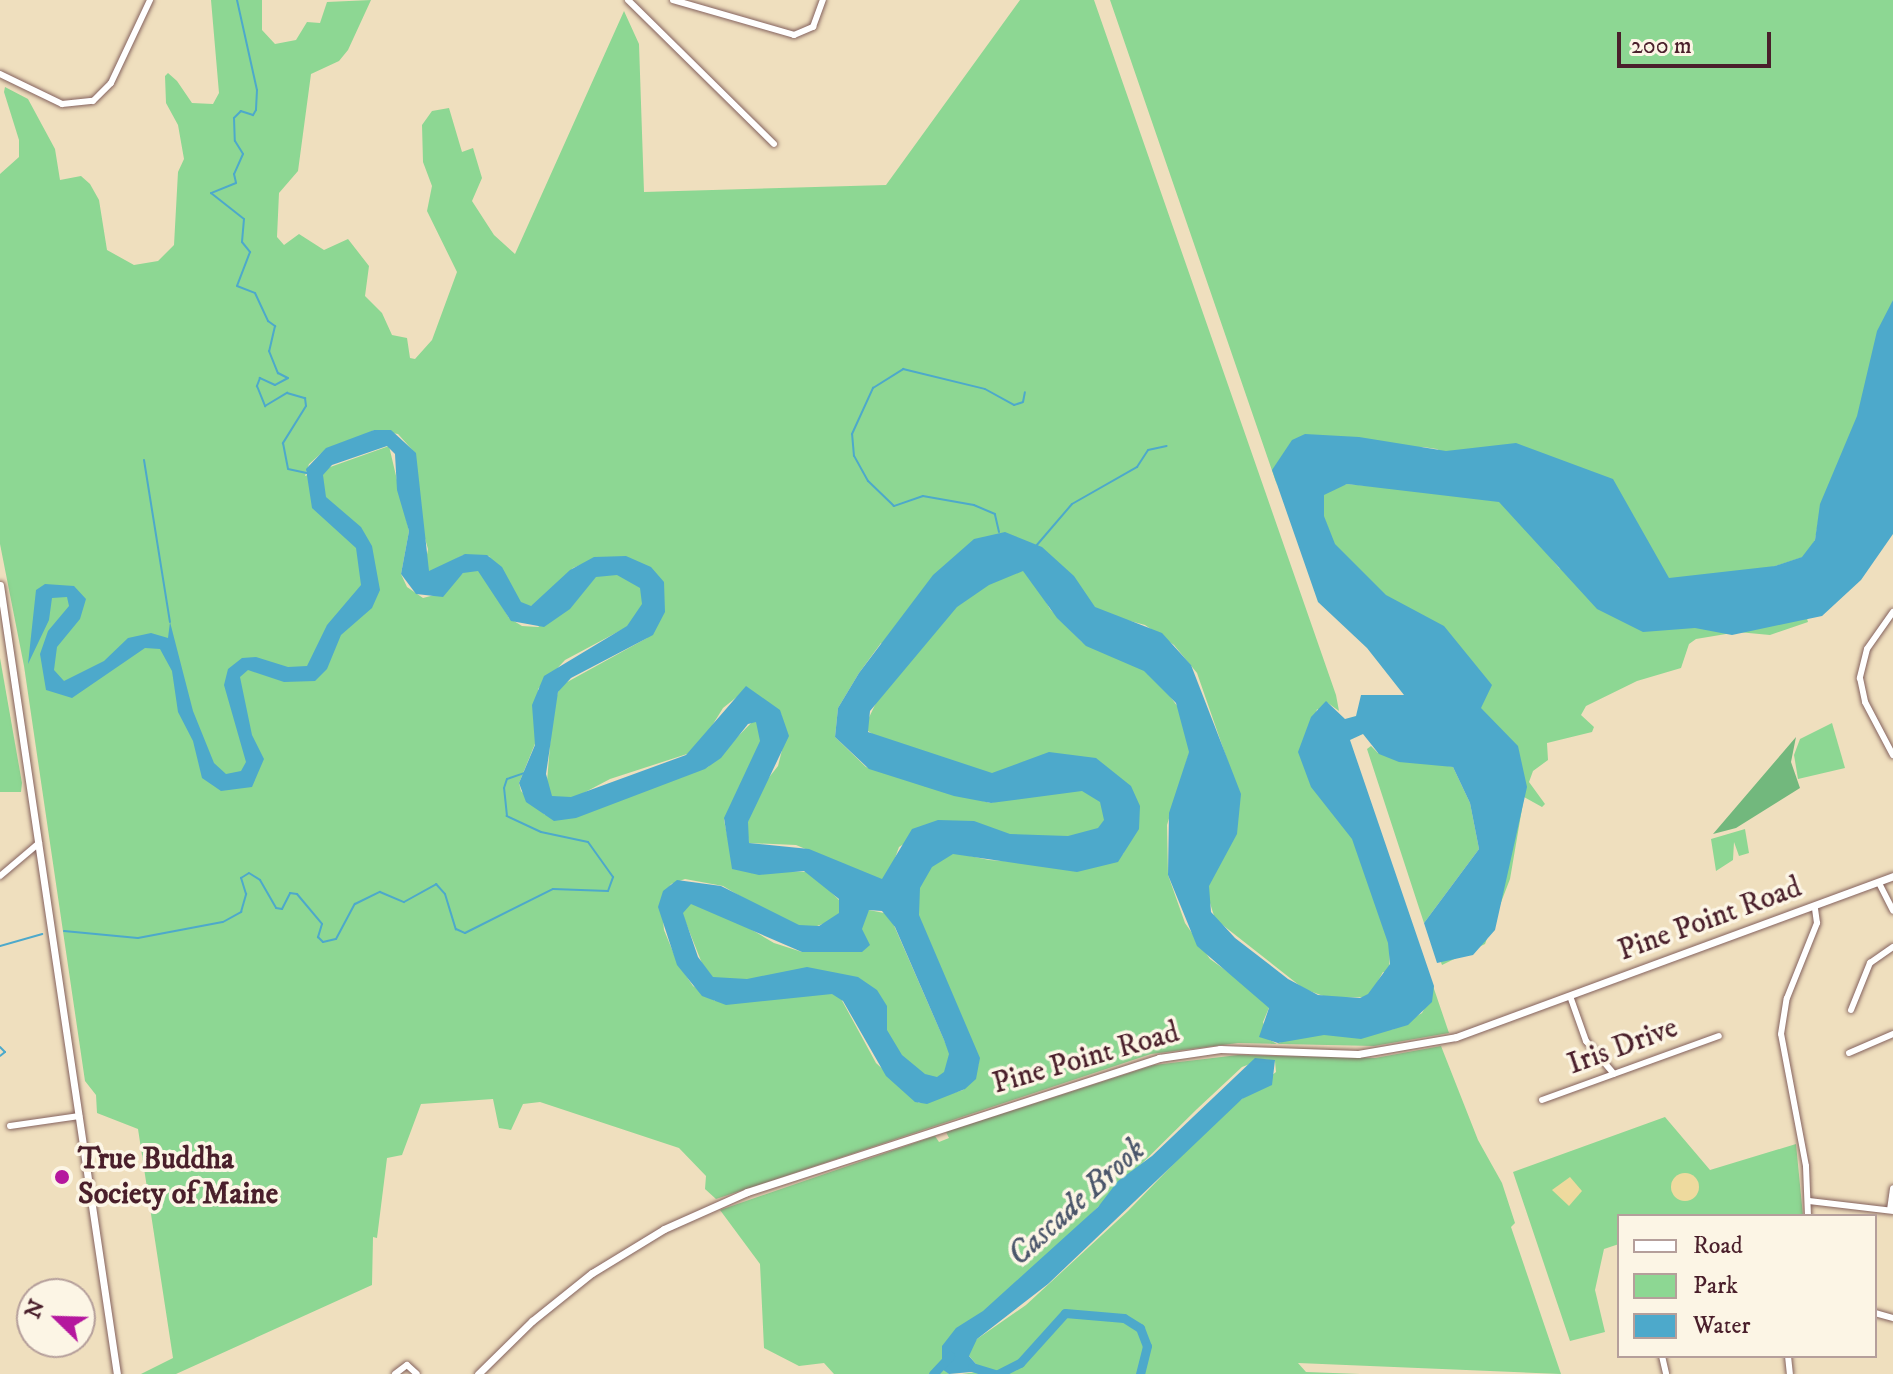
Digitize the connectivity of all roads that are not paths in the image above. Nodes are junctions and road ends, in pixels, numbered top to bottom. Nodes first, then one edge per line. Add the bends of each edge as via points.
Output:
1 (150, 0) edge
2 (628, 0) edge
3 (673, 0) edge
4 (823, 0) edge
5 (0, 74) edge
6 (774, 144) dead end
7 (0, 585) edge
8 (1893, 612) edge
9 (1893, 755) edge
10 (40, 842) junction
11 (0, 876) edge
12 (1893, 876) edge
13 (1879, 883) junction
14 (1815, 908) junction
15 (1893, 911) edge
16 (1893, 947) edge
17 (1570, 996) junction
18 (1851, 1010) dead end
19 (1893, 1034) edge
20 (1719, 1036) dead end
21 (1849, 1053) dead end
22 (1614, 1074) junction
23 (1542, 1100) dead end
24 (79, 1116) junction
25 (10, 1126) dead end
26 (1893, 1188) edge
27 (1809, 1201) junction
28 (1892, 1211) edge
29 (1808, 1214) edge
30 (117, 1374) edge
31 (395, 1374) edge
32 (417, 1374) edge
33 (478, 1374) edge

1 - 5 street via 115,76 93,101 62,104
2 - 6 street
3 - 4 street via 794,35 813,27
7 - 10 main road
8 - 9 street via 1867,649 1860,678 1865,702
10 - 11 street
10 - 24 main road
12 - 13 main road, Pine Point Road
13 - 14 main road, Pine Point Road
13 - 15 street
14 - 17 main road, Pine Point Road
14 - 27 street via 1817,926 1787,998 1781,1034
16 - 18 street via 1872,960
17 - 22 street via 1586,1041
17 - 33 main road, Pine Point Road via 1456,1037 1358,1054 1220,1049 1159,1058 747,1192 664,1229 592,1273
19 - 21 street
20 - 22 street, Iris Drive
22 - 23 street, Iris Drive
24 - 25 street
24 - 30 main road
26 - 28 street
27 - 28 street
27 - 29 street
31 - 32 street via 407,1365

